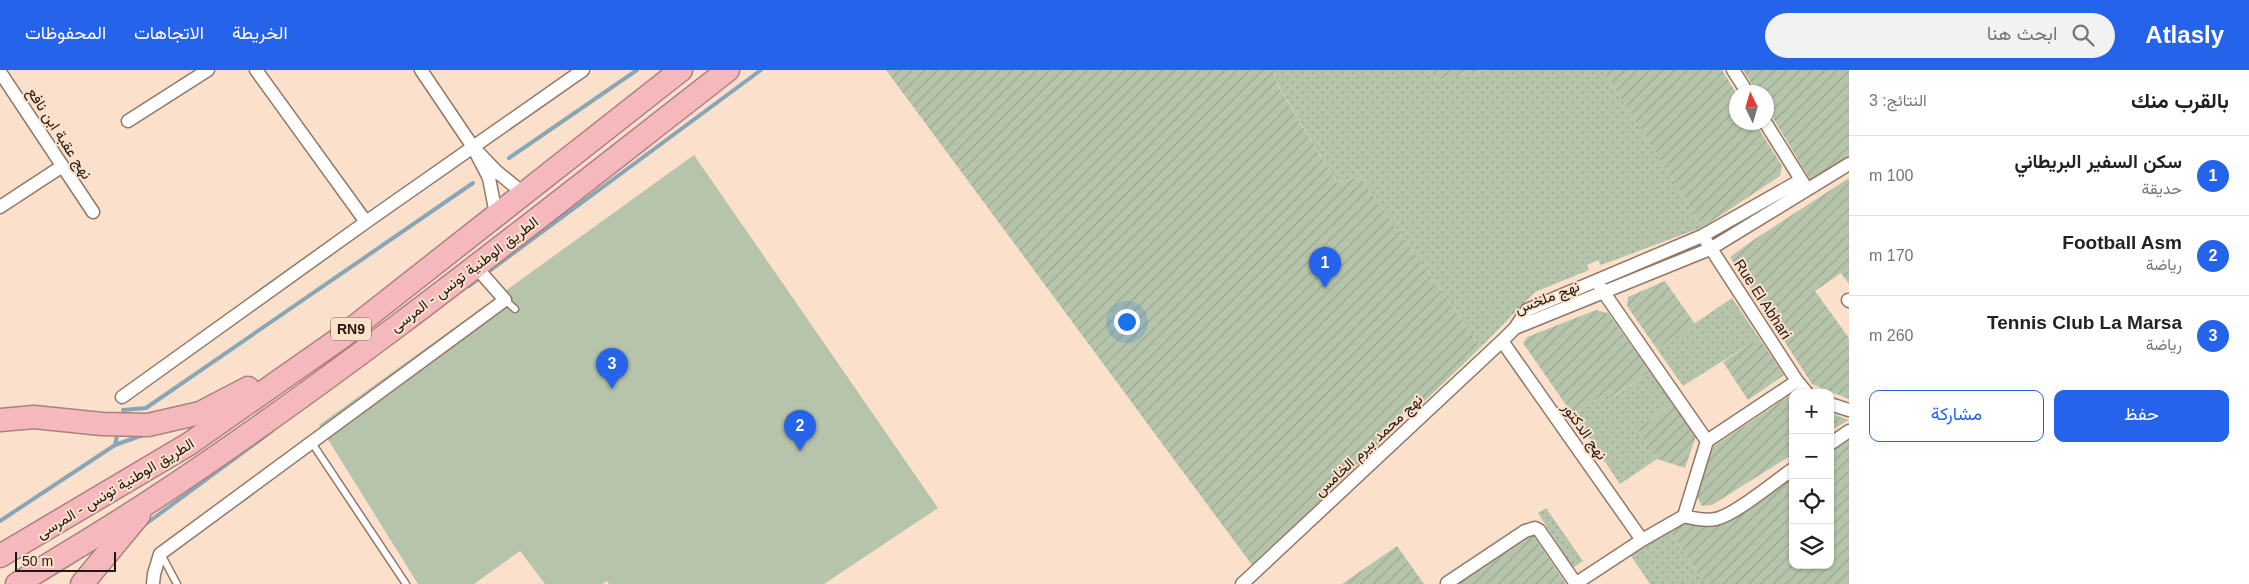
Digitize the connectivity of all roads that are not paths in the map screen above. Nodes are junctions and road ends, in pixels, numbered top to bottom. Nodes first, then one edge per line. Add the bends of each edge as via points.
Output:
1 (208, 70) edge
2 (256, 70) edge
3 (421, 70) edge
4 (583, 70) edge
5 (681, 70) edge
6 (728, 70) edge
7 (1733, 70) edge
8 (0, 72) edge
9 (1742, 85) edge
10 (128, 121) dead end
11 (1770, 130) edge
12 (473, 147) junction
13 (1849, 164) edge
14 (61, 167) junction
15 (1804, 185) junction
16 (523, 193) junction
17 (0, 207) edge
18 (93, 212) dead end
19 (496, 214) junction
20 (366, 222) junction
21 (1702, 236) junction
22 (1710, 248) junction
23 (476, 267) junction
24 (1600, 287) junction
25 (504, 300) junction
26 (515, 309) dead end
27 (1515, 328) joint
28 (339, 339) junction
29 (1502, 341) junction
30 (1797, 381) junction
31 (1804, 389) edge
32 (122, 397) dead end
33 (1834, 405) edge
34 (1849, 410) edge
35 (0, 420) edge
36 (1849, 431) edge
37 (1707, 441) junction
38 (1834, 441) edge
39 (312, 444) junction
40 (1789, 473) edge
41 (151, 500) junction
42 (1684, 516) junction
43 (1642, 540) junction
44 (160, 554) junction
45 (0, 556) edge
46 (1447, 583) dead end
47 (17, 584) edge
48 (82, 584) edge
49 (153, 584) edge
50 (177, 584) edge
51 (406, 584) edge
52 (1242, 584) edge
53 (1575, 584) edge

1 - 10 street
2 - 20 street
3 - 12 street
4 - 12 street
5 - 16 highway, الطريق الوطنية تونس - المرسى / RN9
6 - 23 highway, الطريق الوطنية تونس - المرسى / RN9
7 - 9 street
8 - 14 street, نهج عقبة ابن نافع
11 - 15 street
12 - 16 street
12 - 19 street via 489,178
12 - 20 street
13 - 15 street, نهج ملخس
14 - 17 street
14 - 18 street, نهج عقبة ابن نافع
15 - 21 street, نهج ملخس
15 - 22 street, نهج ملخس
16 - 19 highway, الطريق الوطنية تونس - المرسى / RN9
19 - 28 highway, الطريق الوطنية تونس - المرسى / RN9
20 - 32 street
21 - 22 street, Rue El Abhari
21 - 24 street, نهج ملخس
22 - 24 street, نهج ملخس
22 - 30 street, Rue El Abhari
23 - 25 street
23 - 41 highway, الطريق الوطنية تونس - المرسى / RN9 via 299,398
24 - 27 street, نهج ملخس via 1527,310
24 - 37 street
25 - 26 lane
25 - 39 street
27 - 29 street, نهج محمد بيرم الخامس
28 - 35 highway via 200,413 148,425 34,417
28 - 45 highway, الطريق الوطنية تونس - المرسى / RN9 via 189,444
29 - 43 street, نهج الدكتور
29 - 52 street, نهج محمد بيرم الخامس
30 - 31 street, Rue El Abhari
30 - 37 street
33 - 34 street
36 - 38 street
37 - 42 street
39 - 44 street
39 - 51 lane
40 - 42 street via 1718,518 1706,520
41 - 47 highway, الطريق الوطنية تونس - المرسى / RN9
41 - 48 highway
42 - 43 street
43 - 53 street
44 - 49 street
44 - 50 lane
46 - 53 street via 1525,531 1535,528

